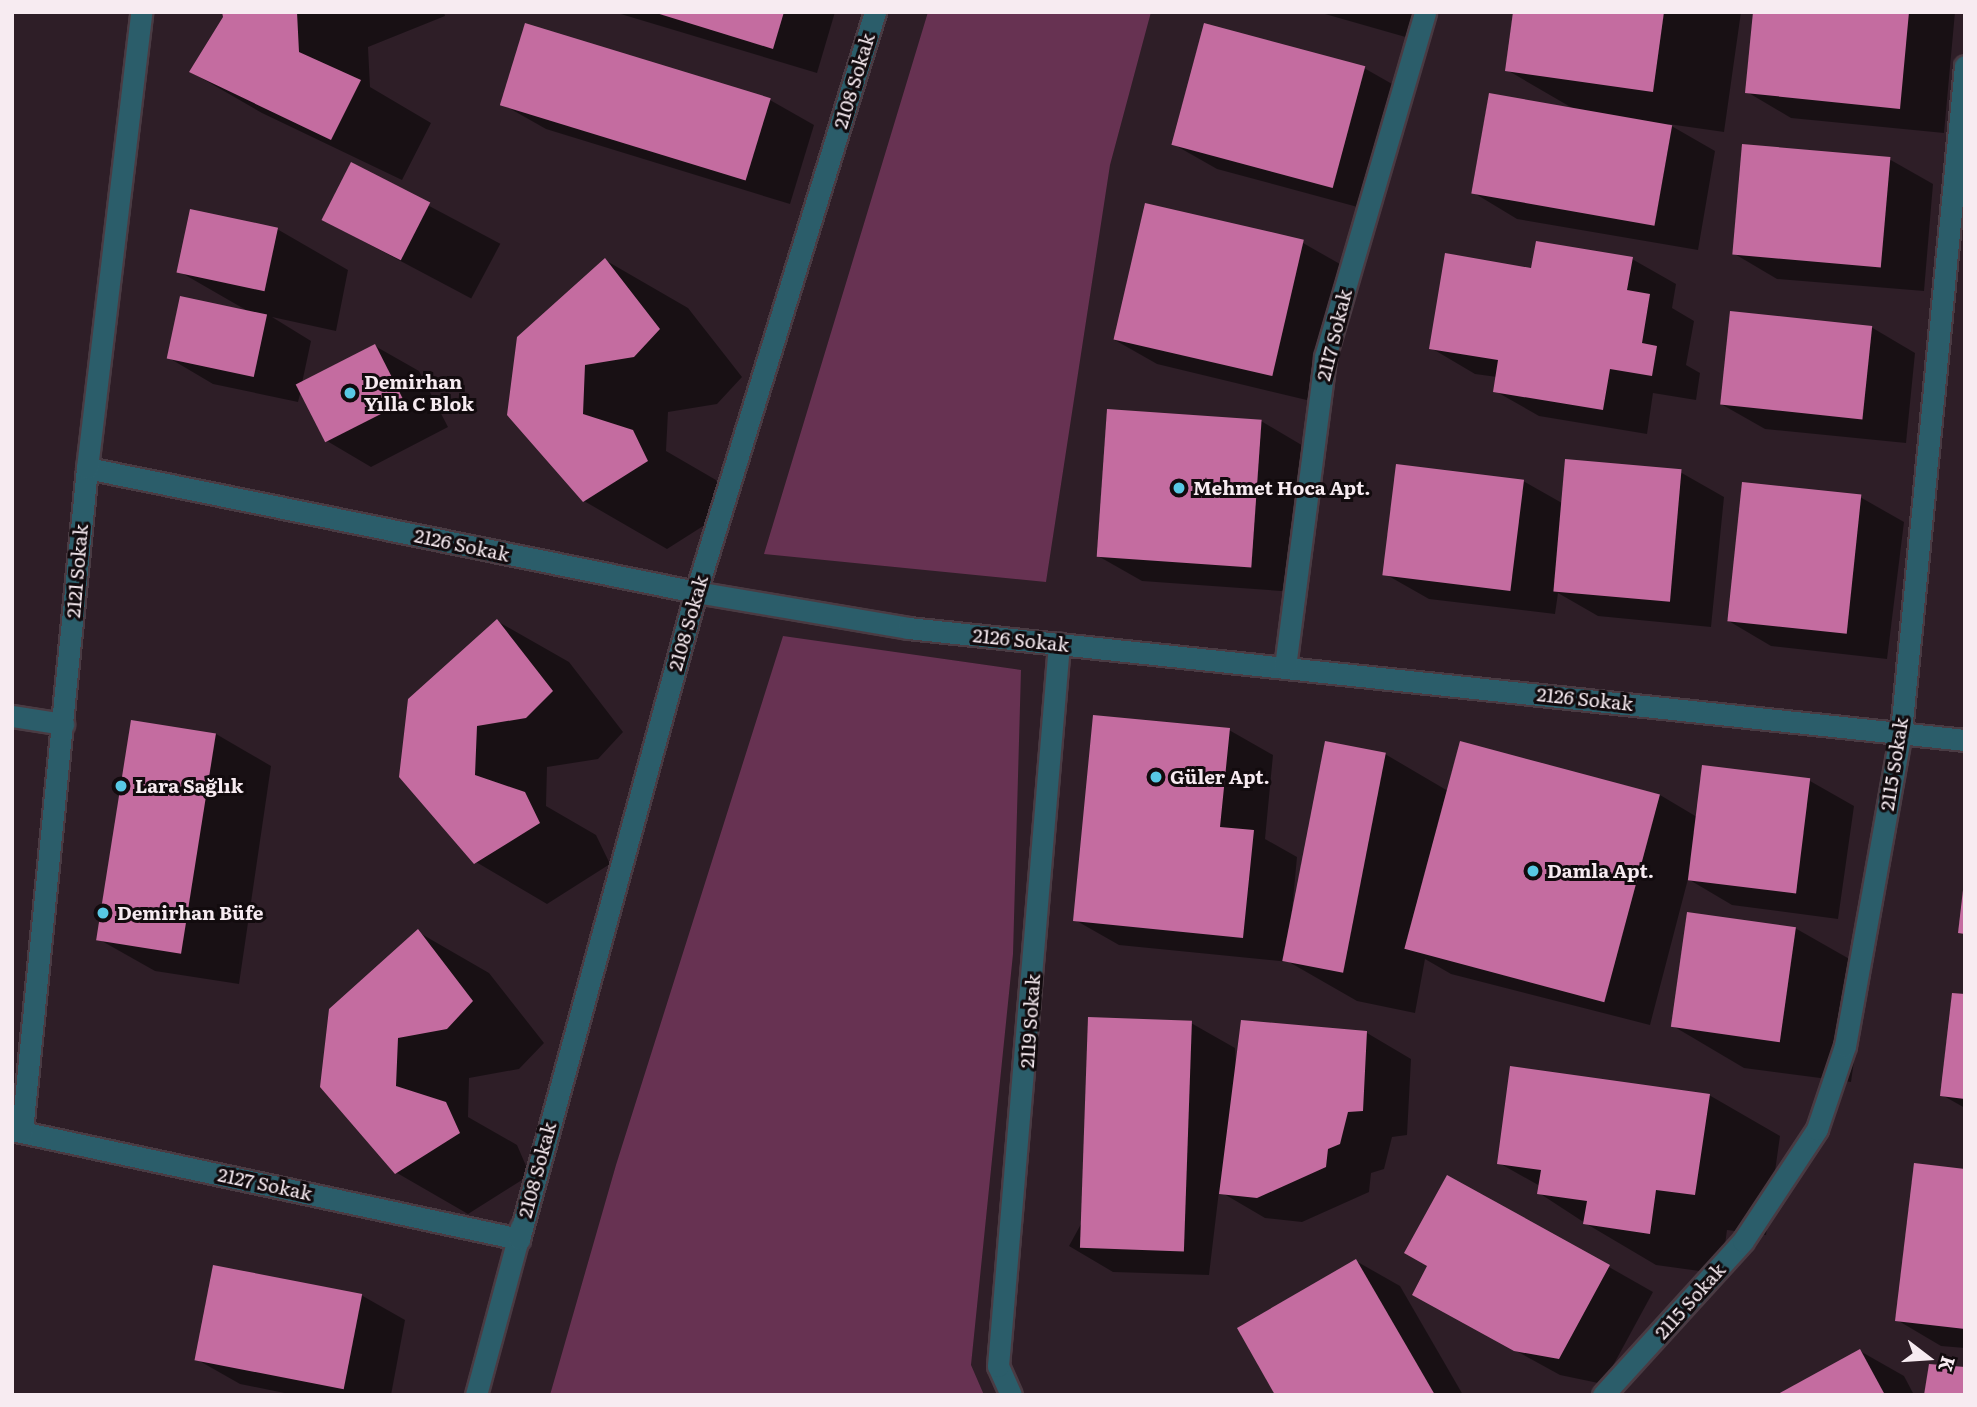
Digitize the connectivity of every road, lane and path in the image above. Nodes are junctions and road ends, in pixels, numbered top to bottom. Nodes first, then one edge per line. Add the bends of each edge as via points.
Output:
1 (141, 12) edge
2 (875, 12) edge
3 (1425, 12) edge
4 (1965, 66) edge
5 (87, 468) junction
6 (696, 593) junction
7 (1059, 644) junction
8 (1285, 667) junction
9 (12, 716) edge
10 (63, 724) junction
11 (1901, 732) junction
12 (1965, 740) edge
13 (17, 1130) edge
14 (520, 1233) junction
15 (1613, 1392) edge
16 (477, 1395) edge
17 (1011, 1395) edge

1 - 5 street, 2121 Sokak
2 - 6 street, 2108 Sokak
3 - 8 street, 2117 Sokak via 1325,357
4 - 11 street, 2115 Sokak
5 - 6 street, 2126 Sokak
5 - 10 street, 2121 Sokak
6 - 7 street, 2126 Sokak via 908,628
6 - 14 street, 2108 Sokak
7 - 8 street, 2126 Sokak
7 - 17 street, 2119 Sokak via 998,1366
8 - 11 street, 2126 Sokak
9 - 10 street
10 - 13 street, 2121 Sokak
11 - 12 street, 2126 Sokak
11 - 15 street, 2115 Sokak via 1845,1046 1817,1129 1743,1241
13 - 14 street, 2127 Sokak
14 - 16 street, 2108 Sokak

